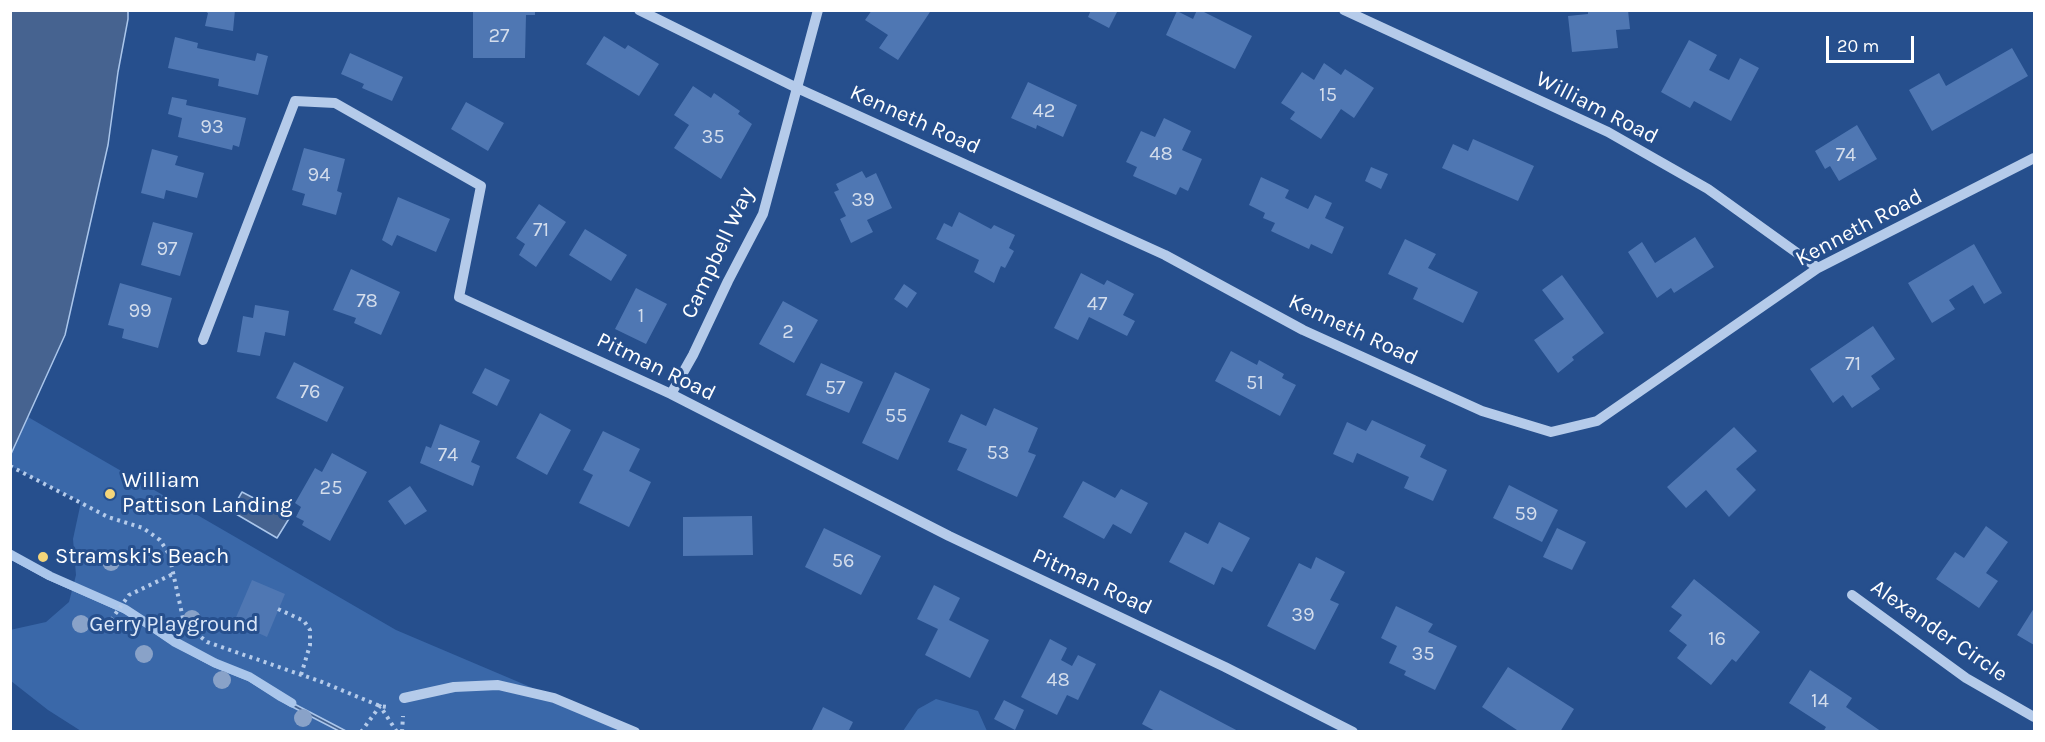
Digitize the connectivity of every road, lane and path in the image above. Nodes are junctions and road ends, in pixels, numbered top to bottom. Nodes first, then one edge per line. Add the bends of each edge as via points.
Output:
1 (639, 10) edge
2 (818, 10) edge
3 (1344, 10) edge
4 (797, 88) junction
5 (2034, 158) edge
6 (1818, 268) junction
7 (203, 340) dead end
8 (671, 394) junction
9 (10, 466) edge
10 (173, 574) junction
11 (1852, 595) dead end
12 (278, 609) dead end
13 (111, 620) dead end
14 (301, 675) junction
15 (404, 698) joint
16 (380, 706) junction
17 (2034, 717) edge
18 (361, 732) edge
19 (397, 732) edge
20 (635, 732) edge
21 (1353, 732) edge

1 - 4 street, Kenneth Road
2 - 4 street, Campbell Way
3 - 6 street, William Road via 1608,132 1708,189
4 - 6 street, Kenneth Road via 1165,255 1303,330 1482,411 1551,432 1597,421
4 - 8 street, Campbell Way via 763,214
5 - 6 street, Kenneth Road
7 - 8 street, Pitman Road via 294,101 335,103 481,186 459,297
8 - 21 street, Pitman Road via 949,536
9 - 10 path via 108,517 143,528 169,554
10 - 13 path via 129,595
10 - 14 path via 184,623 207,642
11 - 17 street, Alexander Circle via 1966,678
12 - 14 path via 304,621 310,630
14 - 16 path
15 - 16 path via 392,707
15 - 20 street via 454,687 498,685 554,698
16 - 18 path
16 - 19 path

